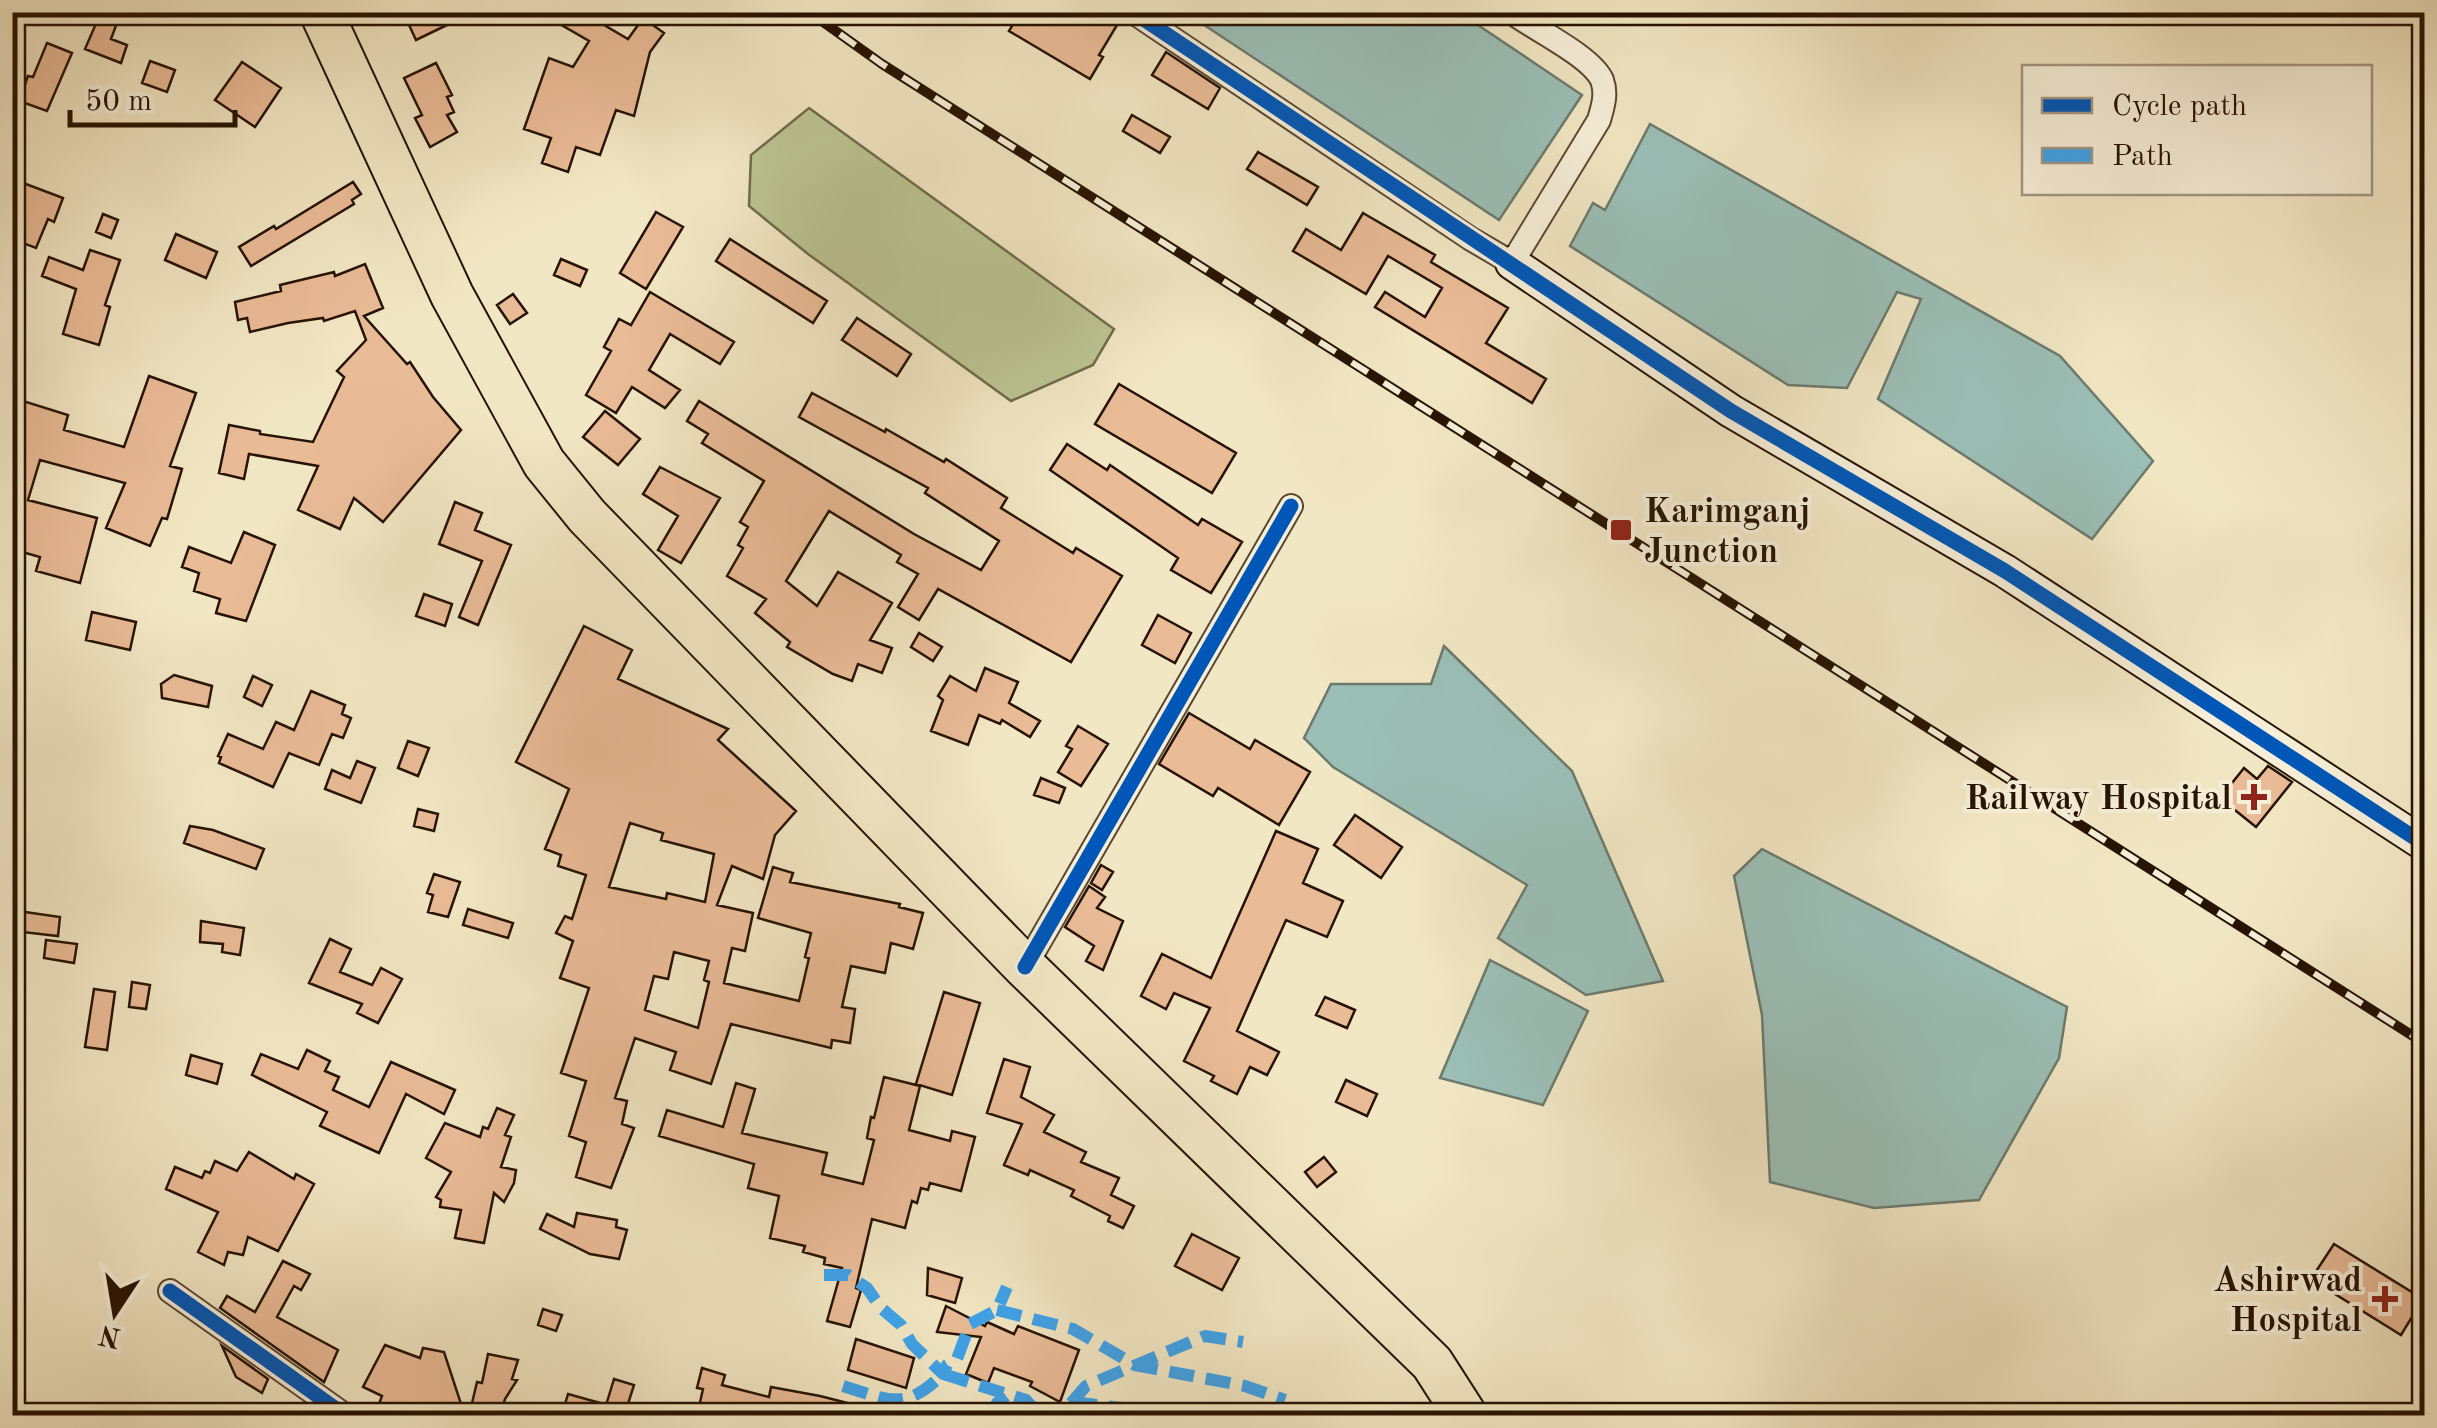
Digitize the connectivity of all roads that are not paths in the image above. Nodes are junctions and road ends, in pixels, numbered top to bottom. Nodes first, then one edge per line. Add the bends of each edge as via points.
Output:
1 (321, 12) edge
2 (1133, 12) edge
3 (1510, 12) edge
4 (1512, 263) junction
5 (1291, 506) dead end
6 (2424, 844) edge
7 (1025, 967) junction
8 (170, 1291) dead end
9 (346, 1416) edge
10 (1466, 1416) edge

1 - 7 highway via 452,295 544,463 587,516
2 - 4 street
3 - 4 street via 1593,66 1605,101
4 - 6 street via 1731,411 2004,572
5 - 7 street
7 - 10 highway via 1432,1364
8 - 9 street

